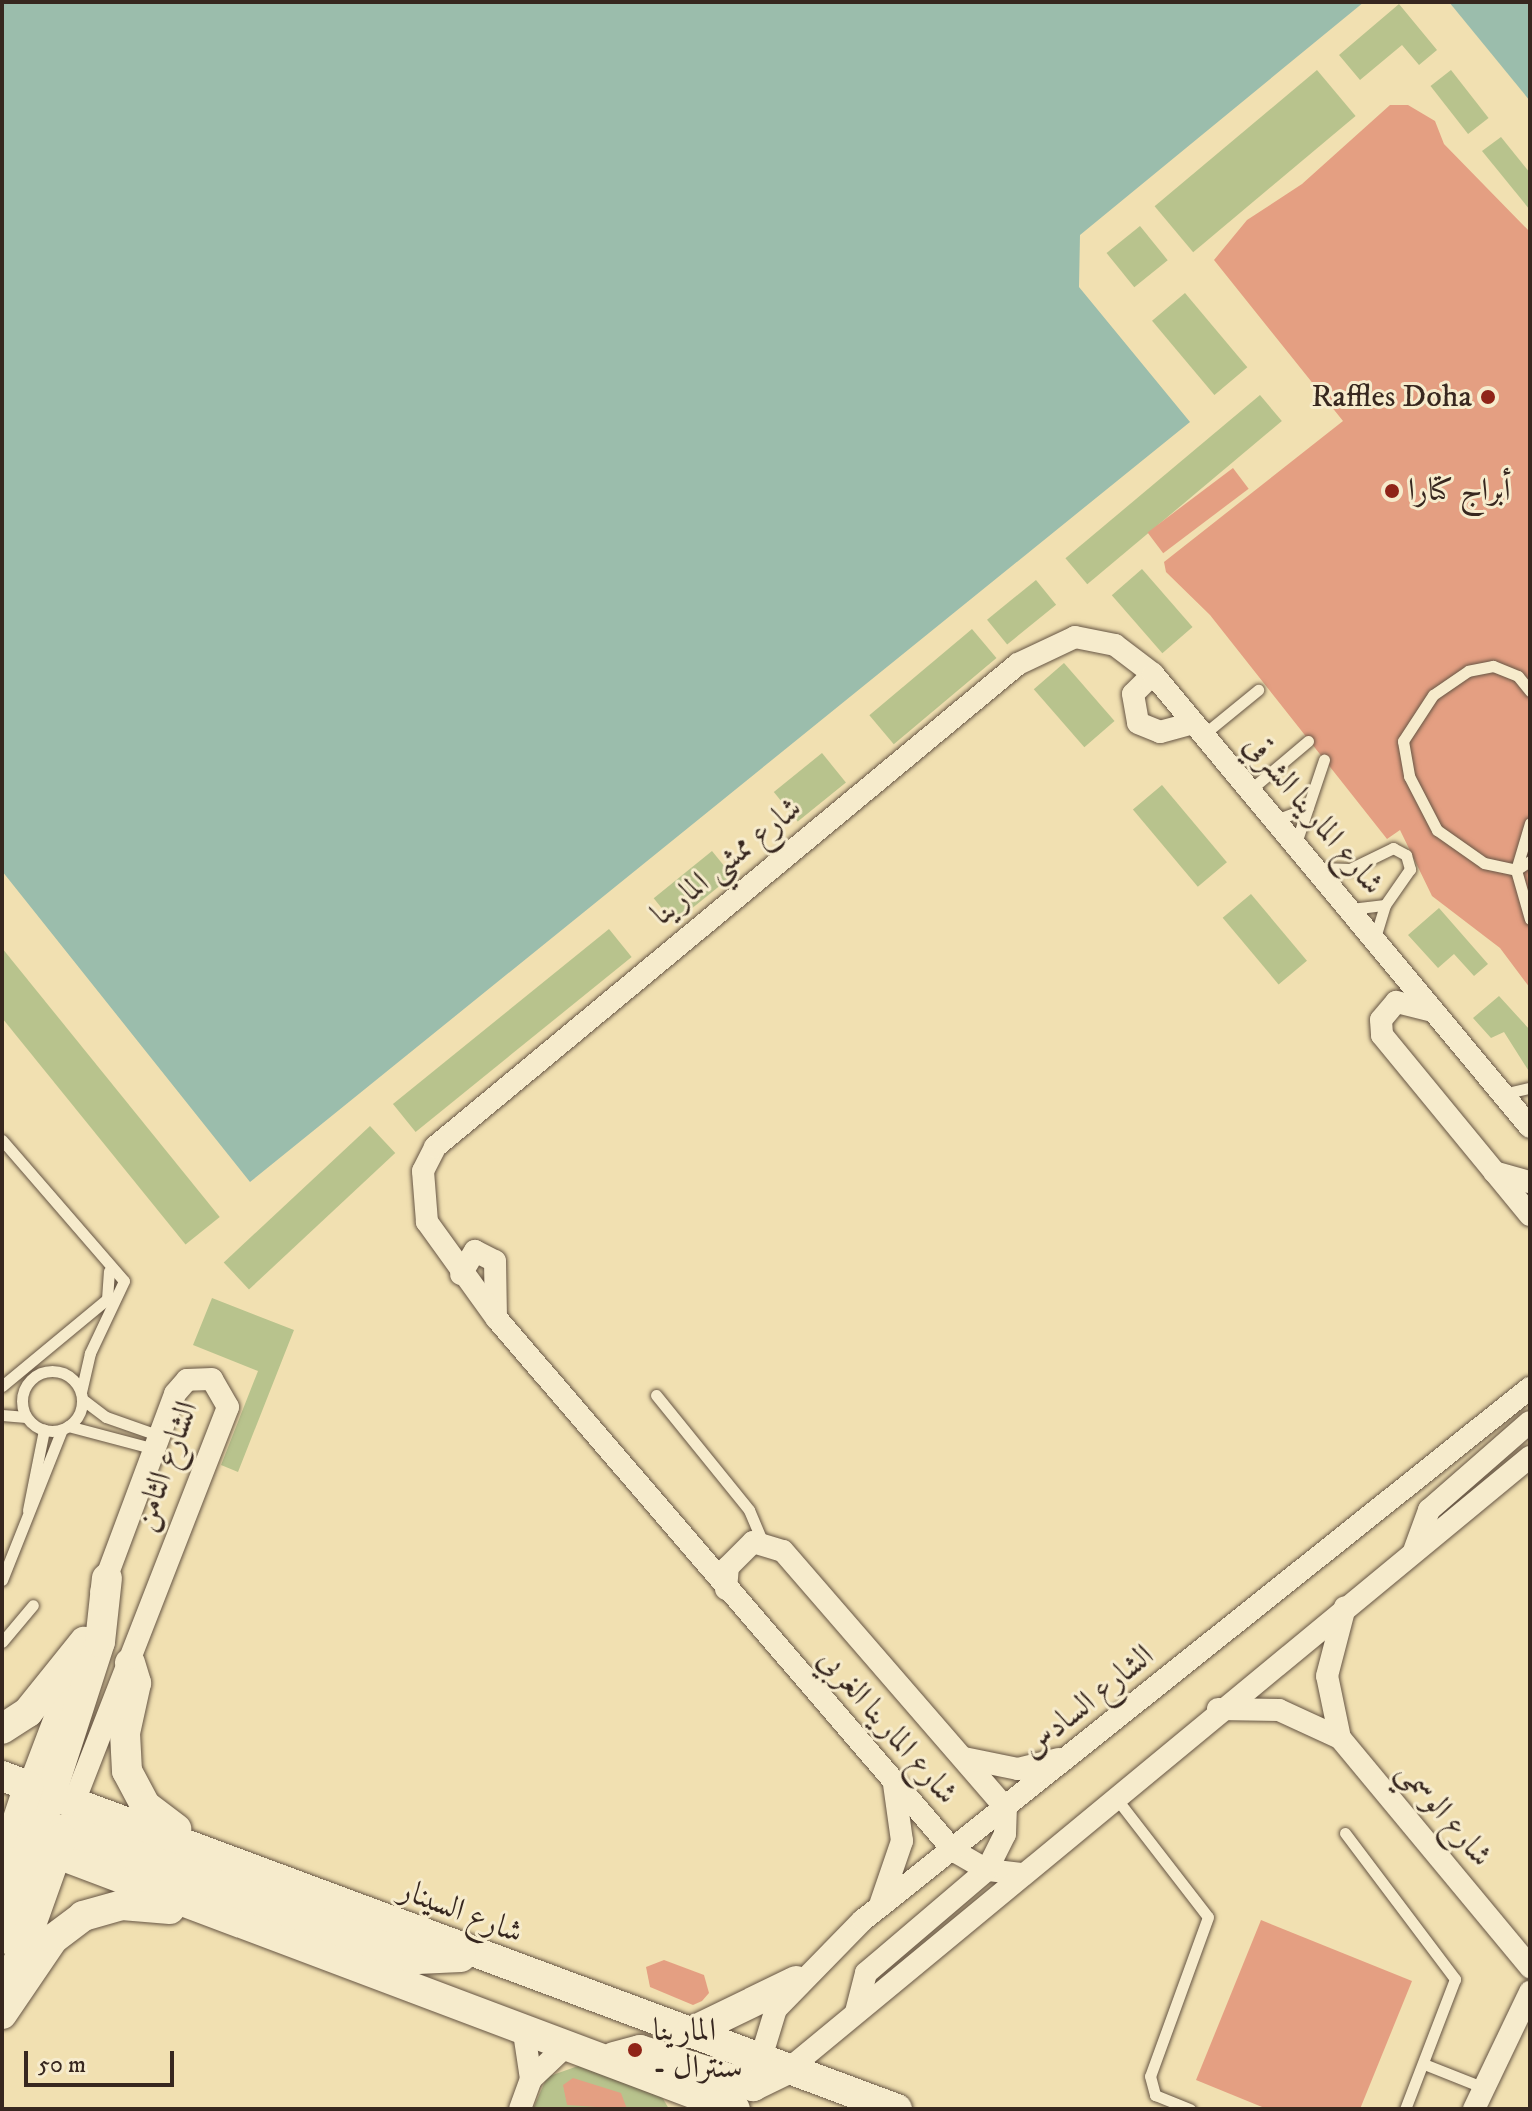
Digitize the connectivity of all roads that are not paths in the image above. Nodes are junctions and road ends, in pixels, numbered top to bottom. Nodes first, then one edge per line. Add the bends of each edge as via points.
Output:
1 (1092, 637) joint
2 (1153, 674) junction
3 (1258, 690) dead end
4 (1530, 691) edge
5 (1199, 728) junction
6 (1308, 741) dead end
7 (1324, 760) dead end
8 (1250, 790) junction
9 (1308, 807) junction
10 (1276, 820) junction
11 (1530, 823) edge
12 (1296, 843) junction
13 (1530, 861) edge
14 (1314, 865) junction
15 (1516, 870) junction
16 (1385, 905) junction
17 (1351, 909) junction
18 (1530, 919) edge
19 (1379, 943) junction
20 (1396, 1002) junction
21 (1434, 1011) junction
22 (1530, 1088) edge
23 (1503, 1094) junction
24 (1530, 1127) edge
25 (2, 1140) edge
26 (423, 1171) joint
27 (1494, 1172) junction
28 (1530, 1182) edge
29 (1530, 1215) edge
30 (109, 1271) junction
31 (461, 1274) junction
32 (497, 1319) junction
33 (32, 1378) junction
34 (1527, 1387) edge
35 (2, 1388) edge
36 (656, 1395) dead end
37 (81, 1396) junction
38 (2, 1415) edge
39 (26, 1417) junction
40 (1530, 1422) edge
41 (65, 1427) junction
42 (44, 1430) junction
43 (157, 1442) junction
44 (1530, 1457) edge
45 (28, 1510) junction
46 (762, 1541) junction
47 (687, 1543) junction
48 (1414, 1551) junction
49 (739, 1553) junction
50 (107, 1578) junction
51 (2, 1580) edge
52 (726, 1589) junction
53 (33, 1605) dead end
54 (1345, 1606) junction
55 (2, 1642) edge
56 (84, 1642) junction
57 (130, 1663) junction
58 (1218, 1709) junction
59 (2, 1729) edge
60 (1340, 1738) junction
61 (1075, 1753) junction
62 (964, 1758) junction
63 (894, 1783) junction
64 (1114, 1796) junction
65 (1006, 1808) junction
66 (34, 1817) edge
67 (1345, 1833) dead end
68 (207, 1850) junction
69 (953, 1850) junction
70 (2, 1867) edge
71 (987, 1870) junction
72 (1021, 1874) junction
73 (189, 1905) junction
74 (879, 1908) junction
75 (2, 1939) edge
76 (471, 1956) junction
77 (1530, 1967) edge
78 (796, 1981) junction
79 (1530, 1992) edge
80 (2, 2005) edge
81 (856, 2012) junction
82 (2, 2014) edge
83 (523, 2026) junction
84 (689, 2033) junction
85 (569, 2043) junction
86 (1424, 2064) junction
87 (790, 2068) junction
88 (531, 2079) junction
89 (1482, 2087) junction
90 (748, 2091) edge
91 (520, 2109) edge
92 (897, 2109) edge
93 (1190, 2109) edge
94 (1405, 2109) edge
95 (1474, 2109) edge

1 - 2 street, شارع المارينا الشرقي
1 - 26 street, شارع ممشي المارينا via 1058,640 1018,664 456,1125
2 - 5 street, شارع المارينا الشرقي
2 - 5 street via 1133,694 1138,723 1160,732
3 - 5 lane
4 - 15 lane via 1518,676 1493,666 1468,671 1433,695 1403,741 1409,776 1437,830 1484,863
5 - 8 street, شارع المارينا الشرقي
6 - 8 lane
7 - 9 lane
8 - 10 street, شارع المارينا الشرقي
9 - 10 lane
9 - 12 lane
10 - 12 street, شارع المارينا الشرقي
11 - 15 lane
12 - 14 street, شارع المارينا الشرقي
13 - 15 lane
14 - 16 lane via 1339,871 1404,846 1410,869
14 - 17 street, شارع المارينا الشرقي
15 - 18 lane
16 - 17 lane
16 - 19 lane
17 - 19 street, شارع المارينا الشرقي
19 - 20 street, شارع المارينا الشرقي
19 - 21 street, شارع المارينا الشرقي
20 - 21 street
20 - 27 street via 1381,1020 1387,1045
21 - 23 street, شارع المارينا الشرقي
22 - 23 lane
23 - 24 street, شارع المارينا الشرقي
25 - 30 lane
26 - 31 street, شارع المارينا الغربي via 427,1222
27 - 28 street
27 - 29 street
30 - 35 lane via 107,1299
30 - 37 lane via 125,1287 90,1353
31 - 32 street, شارع المارينا الغربي
31 - 32 street via 475,1251 495,1261
32 - 47 street, شارع المارينا الغربي
33 - 35 lane
33 - 37 lane via 56,1370
33 - 39 lane via 21,1397
34 - 61 street, الشارع السادس
36 - 46 lane via 749,1510
37 - 41 lane
37 - 43 lane via 106,1417
38 - 39 lane
39 - 42 lane
40 - 48 street via 1429,1510
41 - 42 lane
41 - 43 lane
41 - 45 lane
42 - 45 lane
43 - 50 street, الشارع الثامن
43 - 57 street, الشارع الثامن via 187,1380 204,1376 225,1390 228,1407
44 - 48 street
45 - 51 lane
46 - 49 street
46 - 62 street, شارع المارينا الغربي via 795,1564
47 - 49 street
47 - 52 street, شارع المارينا الغربي
48 - 54 street
49 - 52 street via 728,1567
50 - 56 street, الشارع الثامن
50 - 66 street via 100,1642
52 - 63 street, شارع المارينا الغربي
53 - 55 lane
54 - 58 street
54 - 60 street, شارع الوسمي via 1327,1676
56 - 59 street via 28,1712
56 - 66 street, الشارع الثامن
57 - 66 street, الشارع الثامن
57 - 68 street via 136,1683 124,1747 130,1784 156,1816
58 - 60 street, شارع الوسمي via 1279,1710
58 - 64 street
60 - 77 street, شارع الوسمي
61 - 62 street via 1018,1769
61 - 65 street, الشارع السادس
62 - 65 street, شارع المارينا الغربي
63 - 69 street, شارع المارينا الغربي
63 - 74 street via 902,1841
64 - 72 street
64 - 93 lane via 1208,1917 1150,2076 1155,2095
65 - 69 street, الشارع السادس
65 - 71 street via 1001,1847
66 - 68 street, شارع السينار
66 - 70 street, الشارع الثامن
66 - 73 street
66 - 75 street
66 - 76 street via 417,1959
66 - 80 street, الشارع الثامن
67 - 86 lane via 1451,1966 1453,1997
68 - 76 street, شارع السينار
69 - 71 street, شارع المارينا الغربي
69 - 74 street, الشارع السادس
71 - 72 street, شارع المارينا الغربي
71 - 81 street via 866,1973
72 - 81 street
73 - 82 street via 122,1905 83,1916 53,1939
73 - 83 street
74 - 78 street, الشارع السادس
76 - 84 street, شارع السينار
78 - 84 street
78 - 90 street, الشارع السادس via 776,2009
79 - 89 street
81 - 87 street
83 - 85 street
83 - 88 street
84 - 90 street, شارع السينار
85 - 88 street
85 - 90 street via 609,2059
86 - 89 lane
86 - 94 lane
87 - 90 street
87 - 92 street
88 - 91 street
89 - 95 street

